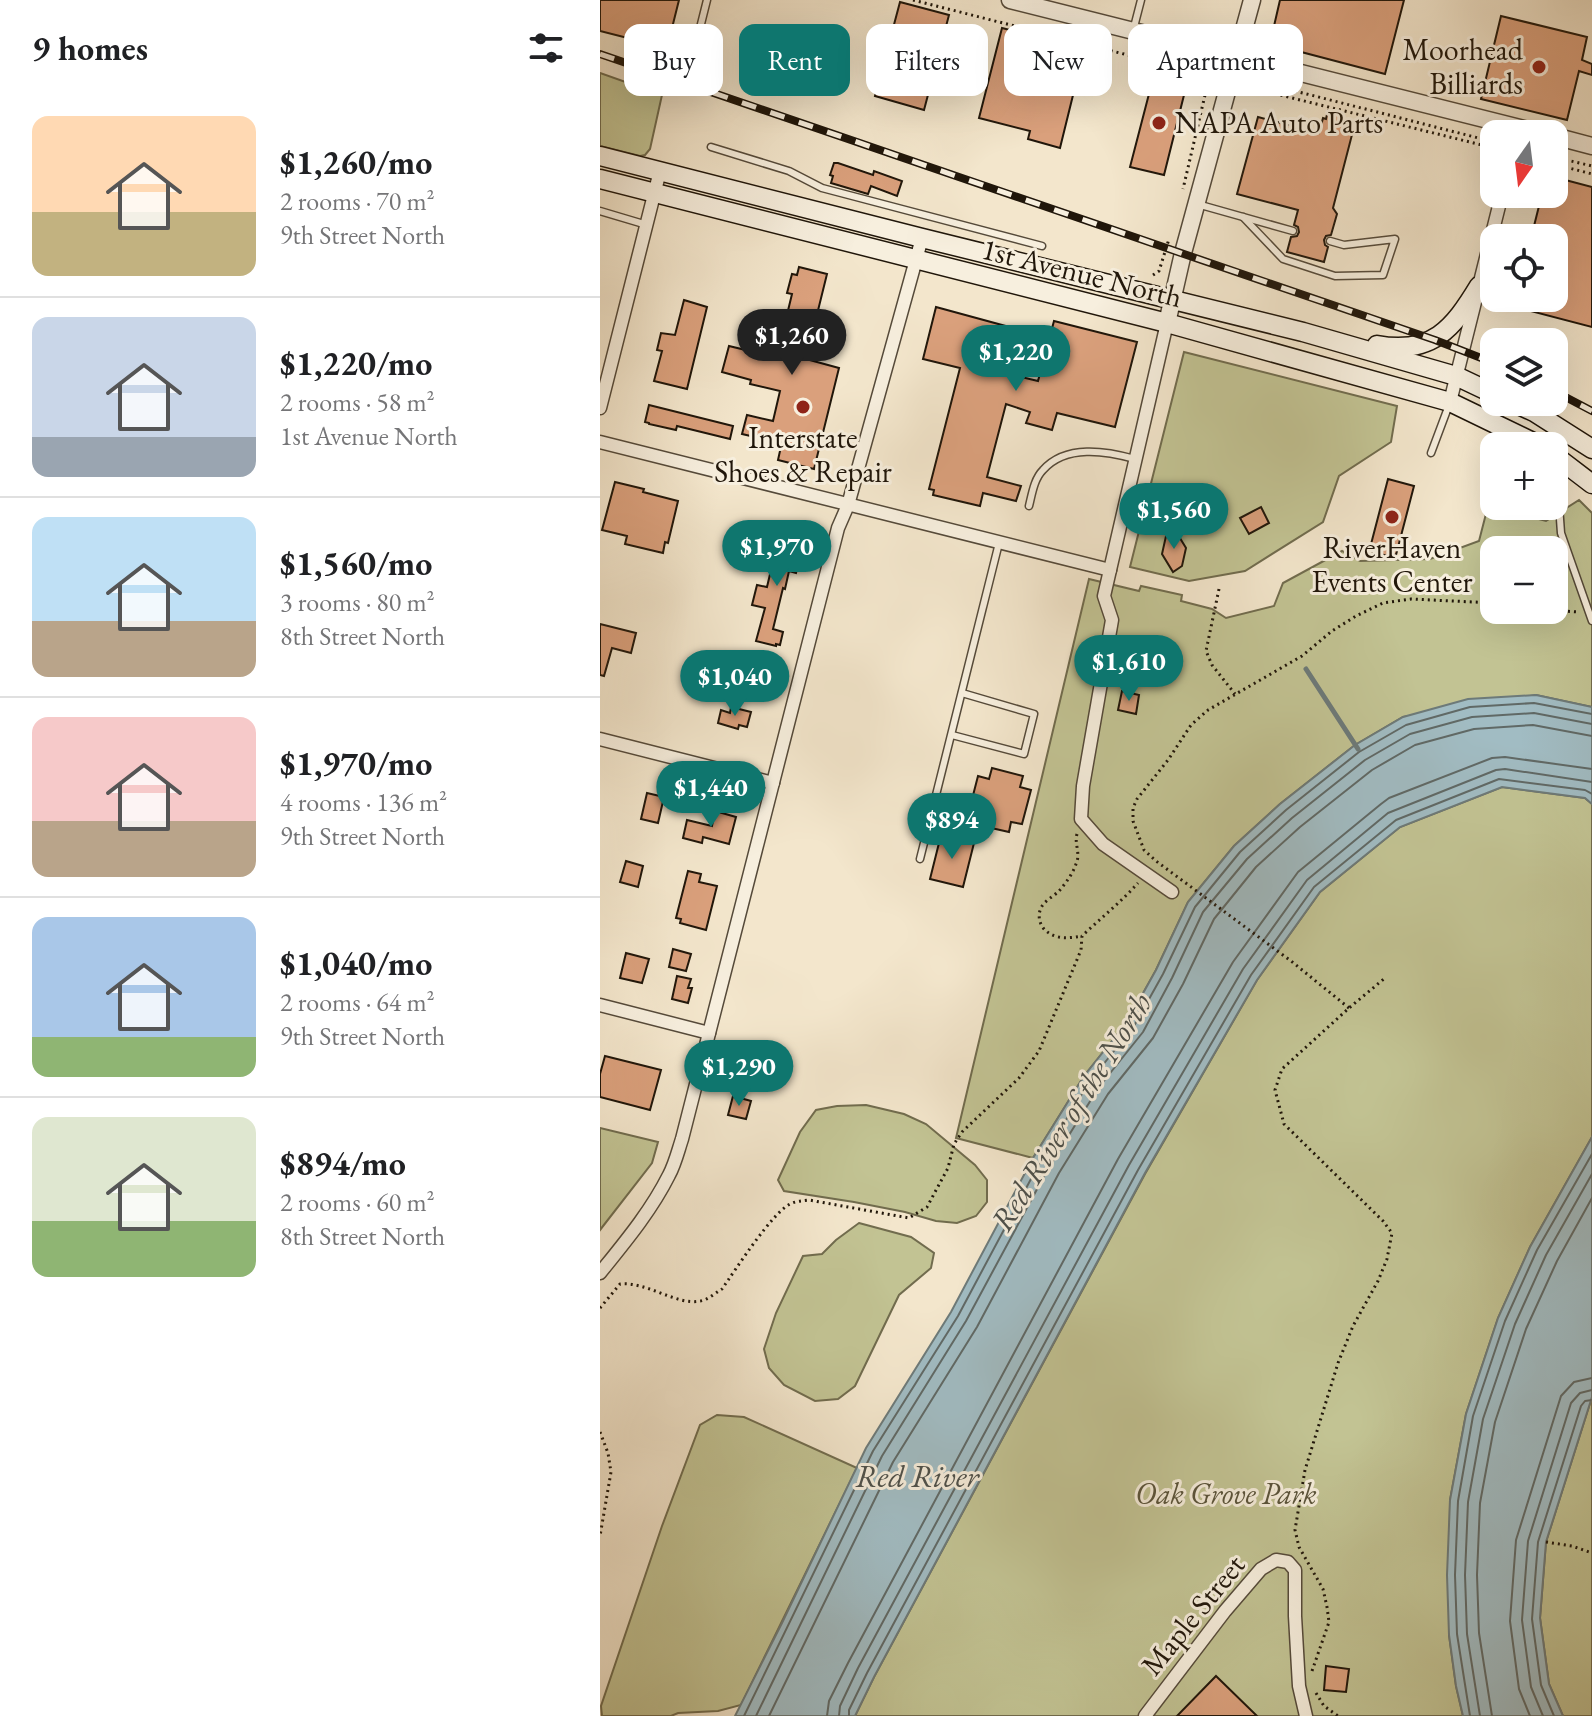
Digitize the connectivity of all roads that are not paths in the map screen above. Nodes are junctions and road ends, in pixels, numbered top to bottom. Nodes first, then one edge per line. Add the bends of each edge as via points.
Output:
1 (707, 0) edge
2 (1010, 0) edge
3 (1141, 0) edge
4 (1252, 0) edge
5 (701, 24) edge
6 (1135, 24) edge
7 (1245, 24) edge
8 (1128, 30) edge
9 (1303, 75) edge
10 (1226, 96) edge
11 (1480, 121) edge
12 (1568, 140) edge
13 (1592, 146) edge
14 (711, 147) dead end
15 (600, 156) edge
16 (660, 171) junction
17 (600, 179) edge
18 (655, 192) junction
19 (1197, 204) junction
20 (1498, 208) edge
21 (600, 211) edge
22 (1243, 217) junction
23 (647, 225) junction
24 (1293, 231) dead end
25 (922, 238) junction
26 (1330, 241) dead end
27 (1042, 246) dead end
28 (916, 259) junction
29 (1479, 286) junction
30 (1173, 299) junction
31 (1167, 323) junction
32 (1303, 332) junction
33 (1456, 376) junction
34 (1480, 387) edge
35 (1450, 402) junction
36 (600, 408) edge
37 (1540, 416) edge
38 (1512, 432) edge
39 (600, 442) edge
40 (1592, 449) edge
41 (1431, 453) dead end
42 (1135, 459) junction
43 (1568, 466) edge
44 (1592, 484) edge
45 (848, 505) junction
46 (1029, 506) dead end
47 (1560, 520) edge
48 (999, 543) junction
49 (1110, 570) junction
50 (1592, 621) edge
51 (962, 693) junction
52 (952, 735) junction
53 (600, 739) edge
54 (773, 783) junction
55 (920, 859) dead end
56 (1172, 892) dead end
57 (600, 1005) edge
58 (709, 1033) junction
59 (600, 1273) edge
60 (1145, 1716) edge
61 (1306, 1716) edge

1 - 5 lane
2 - 8 street
3 - 6 lane
4 - 7 street
9 - 11 street
10 - 19 street
12 - 13 street
14 - 27 lane via 789,171 822,188
15 - 16 main road, 1st Avenue North
16 - 18 street
16 - 25 main road, 1st Avenue North
17 - 18 main road, 1st Avenue North
18 - 23 street
18 - 28 main road, 1st Avenue North
19 - 22 lane
19 - 30 street
20 - 29 street
21 - 23 lane
22 - 24 lane
22 - 26 lane via 1283,259 1335,276 1383,275 1395,239 1344,245
23 - 36 street
25 - 28 street
25 - 30 main road, 1st Avenue North
28 - 31 main road, 1st Avenue North
28 - 45 street
29 - 32 main road via 1435,340 1392,348
29 - 33 street
30 - 31 street
30 - 32 main road, 1st Avenue North
31 - 35 main road, 1st Avenue North
31 - 42 street
32 - 33 main road, 1st Avenue North
33 - 34 main road, 1st Avenue North
33 - 35 street
35 - 38 main road, 1st Avenue North
35 - 41 lane
37 - 40 main road
39 - 45 street
42 - 46 lane via 1100,451 1056,459 1042,471
42 - 49 street
43 - 44 main road
45 - 48 street
45 - 54 street
47 - 50 lane
48 - 49 street
48 - 51 lane
49 - 56 street via 1104,596 1112,620 1081,819 1103,844
51 - 52 lane
51 - 52 lane via 1034,714 1024,754
52 - 55 lane
53 - 54 street
54 - 58 street
57 - 58 street
58 - 59 street via 671,1172
60 - 61 street, Maple Street via 1225,1611 1261,1569 1276,1560 1295,1570 1299,1686

